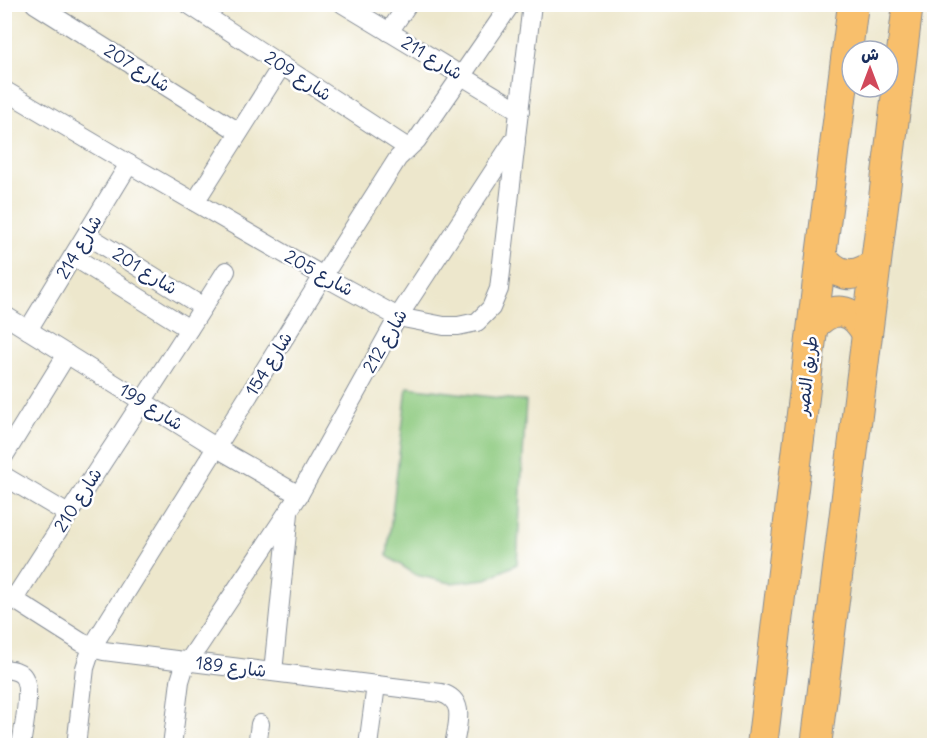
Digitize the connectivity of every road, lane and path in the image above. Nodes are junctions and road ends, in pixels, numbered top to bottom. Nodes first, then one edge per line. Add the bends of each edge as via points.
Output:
1 (35, 4) edge
2 (344, 4) edge
3 (408, 4) edge
4 (511, 4) edge
5 (532, 4) edge
6 (854, 4) edge
7 (908, 4) edge
8 (193, 6) edge
9 (389, 32) junction
10 (282, 65) junction
11 (462, 76) junction
12 (4, 90) edge
13 (519, 111) junction
14 (239, 132) junction
15 (516, 136) junction
16 (408, 148) junction
17 (129, 164) junction
18 (195, 202) junction
19 (87, 235) junction
20 (821, 256) junction
21 (74, 257) junction
22 (875, 264) junction
23 (226, 271) dead end
24 (323, 276) junction
25 (203, 307) junction
26 (4, 315) edge
27 (398, 316) junction
28 (813, 326) junction
29 (189, 328) junction
30 (28, 330) junction
31 (866, 332) junction
32 (67, 354) junction
33 (142, 402) junction
34 (217, 448) junction
35 (4, 456) edge
36 (4, 476) edge
37 (294, 502) junction
38 (68, 514) junction
39 (9, 596) edge
40 (92, 647) junction
41 (188, 662) junction
42 (8, 670) edge
43 (273, 672) junction
44 (376, 685) junction
45 (260, 724) dead end
46 (21, 746) edge
47 (76, 746) edge
48 (172, 746) edge
49 (257, 746) edge
50 (368, 746) edge
51 (454, 746) edge
52 (762, 746) edge
53 (816, 746) edge

1 - 14 street, شارع 207
2 - 9 street, شارع 211
3 - 9 street
4 - 11 street, شارع 154
5 - 13 street, شارع 212
6 - 20 highway, طريق النصر
7 - 22 highway
8 - 10 street, شارع 209
9 - 11 street, شارع 211
10 - 14 street
10 - 16 street, شارع 209
11 - 13 street, شارع 211
11 - 16 street, شارع 154
12 - 17 street, شارع 205
13 - 15 street, شارع 212
14 - 18 street
15 - 27 street, شارع 212
15 - 27 street, شارع 205 via 498,289 491,308 477,322 458,326
16 - 24 street, شارع 154
17 - 18 street, شارع 205
17 - 19 street, شارع 214
18 - 24 street, شارع 205
19 - 21 street, شارع 214
19 - 25 street, شارع 201
20 - 22 highway via 834,270 852,275
20 - 28 highway, طريق النصر
21 - 29 street, شارع 201
21 - 30 street, شارع 214
22 - 31 highway
23 - 25 street
24 - 27 street, شارع 205
24 - 34 street, شارع 154
25 - 29 street
26 - 30 street, شارع 199
27 - 37 street, شارع 212
28 - 31 highway via 822,316 848,313 860,320
28 - 52 highway, طريق النصر
29 - 33 street
30 - 32 street, شارع 199
31 - 53 highway
32 - 33 street, شارع 199
32 - 35 street
33 - 34 street, شارع 199
33 - 38 street, شارع 210
34 - 37 street, شارع 199
34 - 40 street, شارع 154
36 - 38 street
37 - 41 street, شارع 212
37 - 43 street
38 - 39 street, شارع 210
39 - 40 street, شارع 189
40 - 41 street, شارع 189
40 - 47 street, شارع 154 via 85,668
41 - 43 street, شارع 189
41 - 48 street, شارع 212 via 180,681
42 - 46 street via 22,675 27,685
43 - 44 street, شارع 189
44 - 50 street
44 - 51 street, شارع 189 via 441,693 455,700 458,716
45 - 49 street

